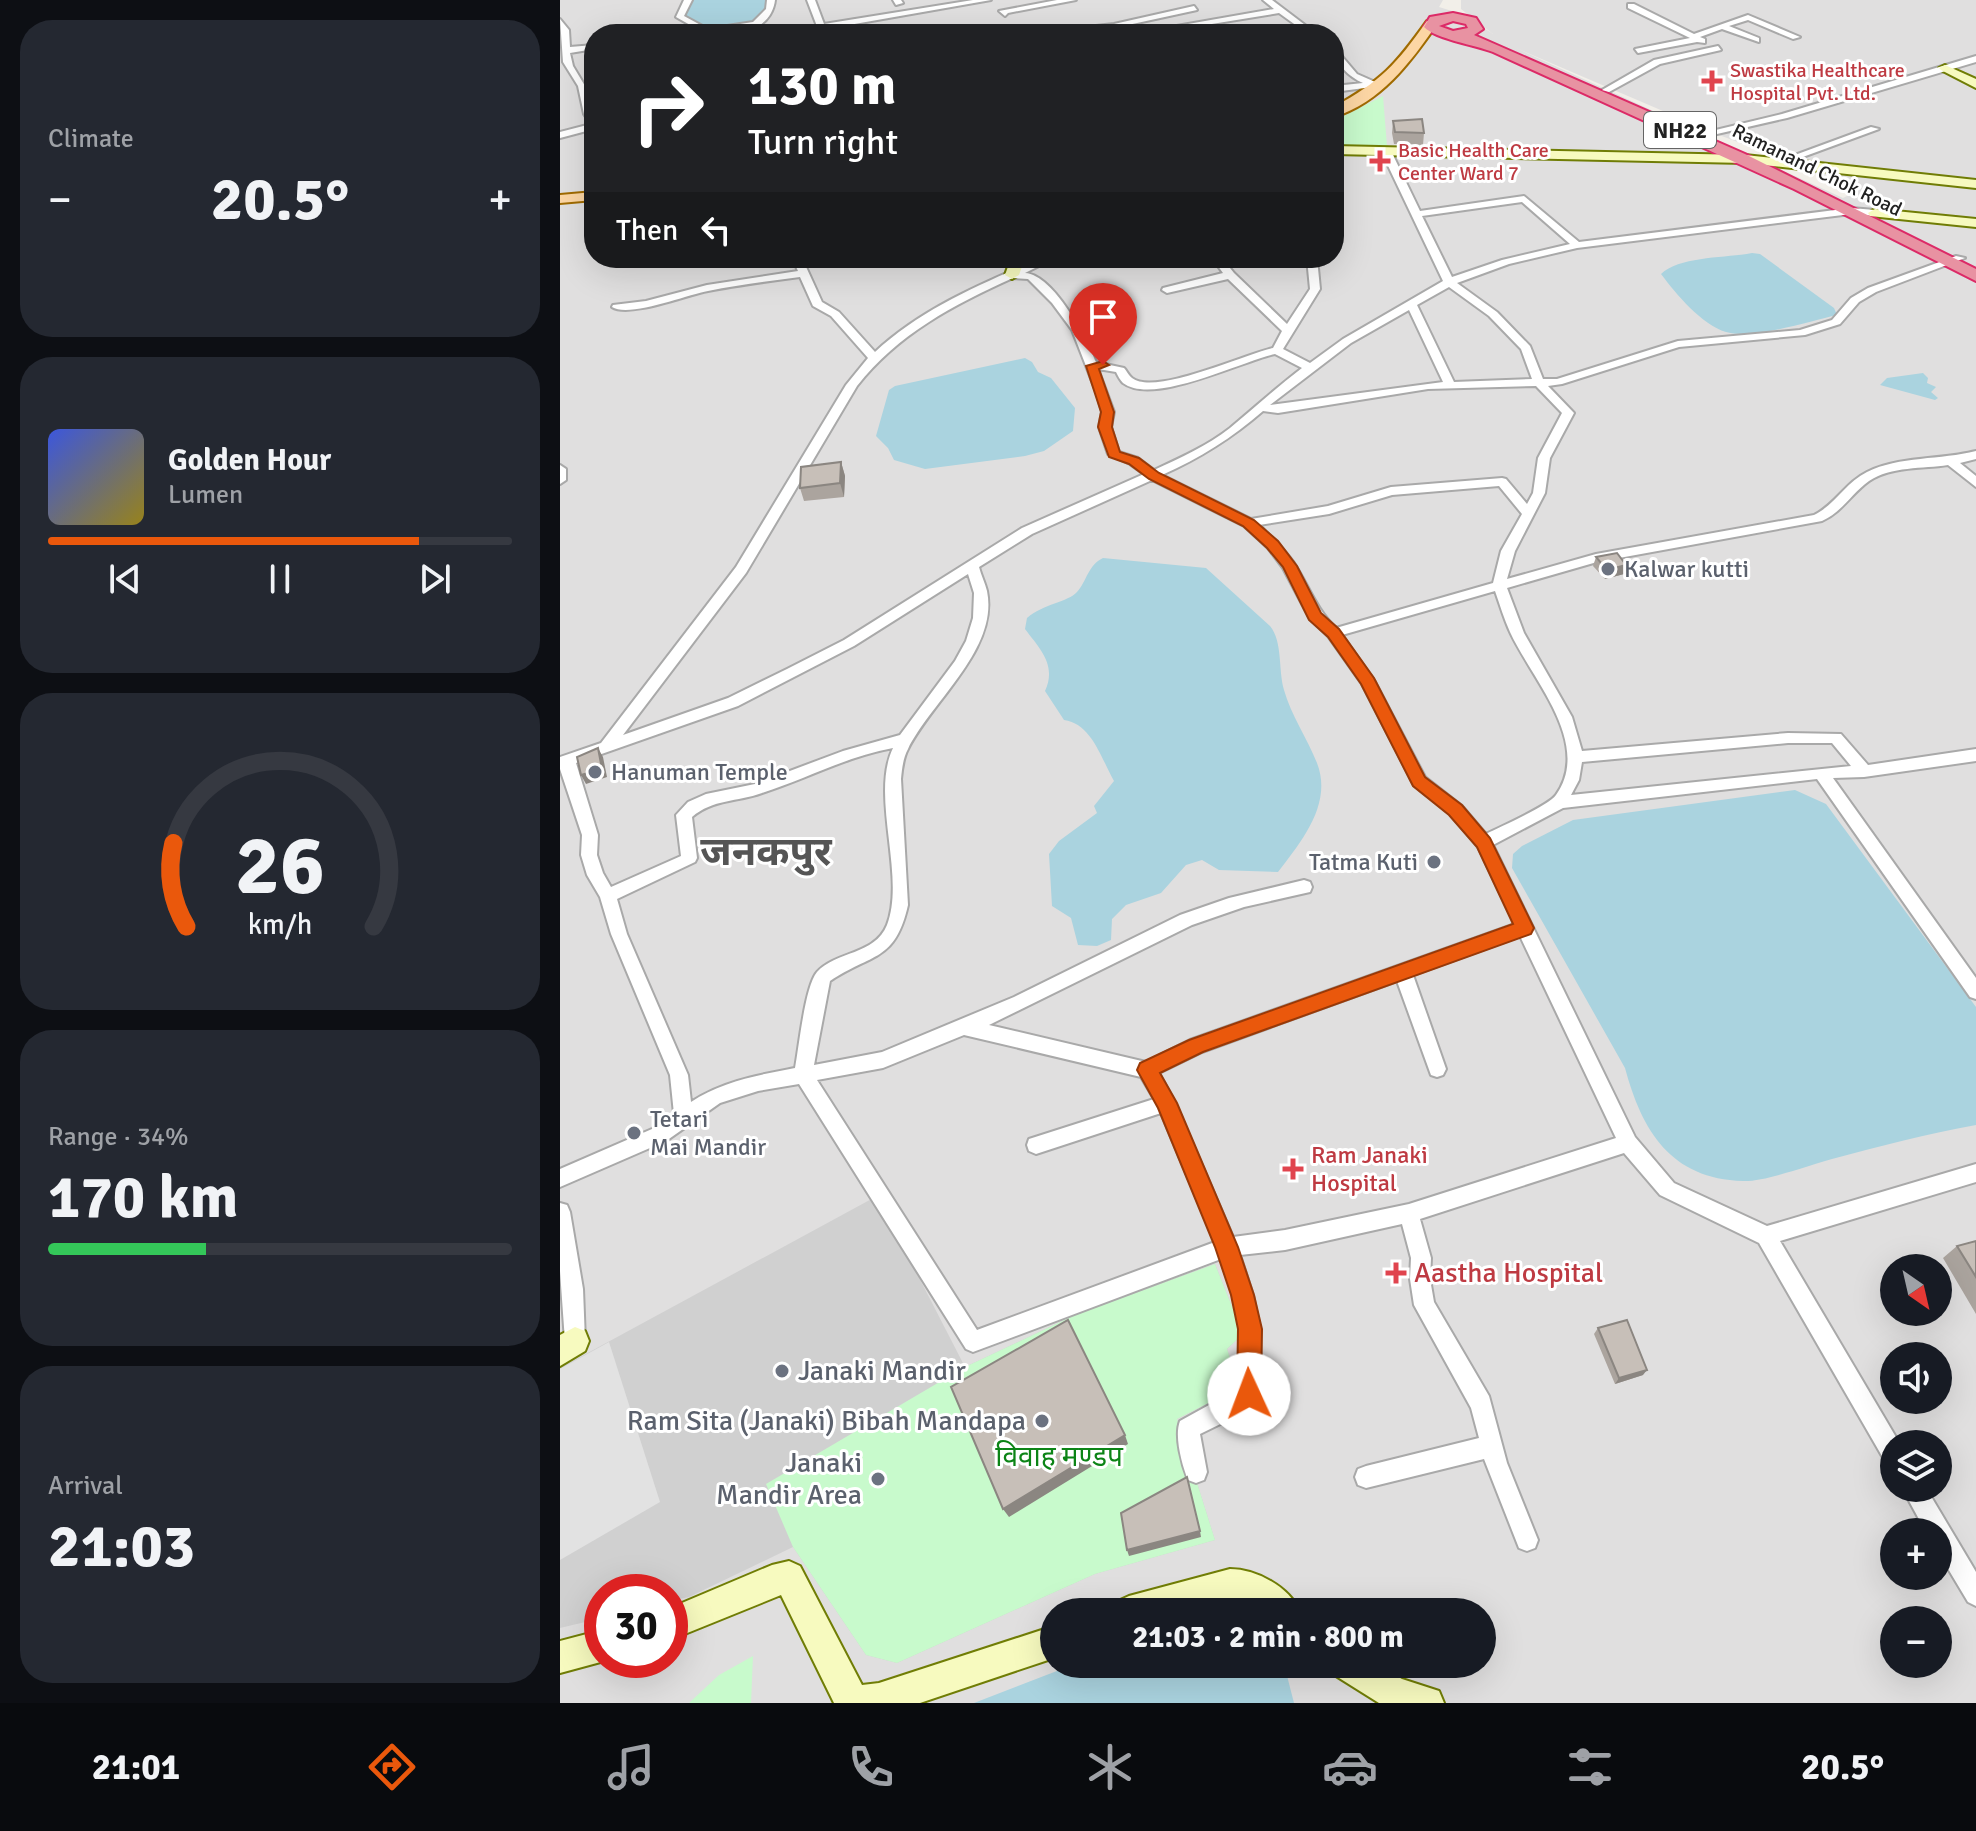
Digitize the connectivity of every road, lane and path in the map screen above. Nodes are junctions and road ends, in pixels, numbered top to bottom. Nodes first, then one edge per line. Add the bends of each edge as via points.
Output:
1 (688, 0) edge
2 (771, 0) edge
3 (811, 0) edge
4 (987, 0) edge
5 (1267, 0) edge
6 (1457, 2) edge
7 (1074, 3) edge
8 (1631, 6) dead end
9 (1194, 8) dead end
10 (1281, 10) junction
11 (1005, 14) dead end
12 (560, 21) edge
13 (1432, 22) junction
14 (1472, 22) junction
15 (693, 24) edge
16 (756, 24) edge
17 (820, 24) edge
18 (860, 24) edge
19 (1123, 24) edge
20 (1196, 24) edge
21 (1300, 24) edge
22 (1694, 24) dead end
23 (1721, 26) junction
24 (1709, 31) junction
25 (1455, 35) junction
26 (1697, 37) junction
27 (1796, 37) dead end
28 (1756, 40) dead end
29 (1416, 43) junction
30 (584, 48) edge
31 (568, 50) junction
32 (1976, 59) edge
33 (1344, 62) edge
34 (1657, 62) junction
35 (1945, 68) junction
36 (584, 83) edge
37 (1976, 84) edge
38 (1375, 86) junction
39 (1344, 88) edge
40 (1606, 90) junction
41 (1344, 106) edge
42 (584, 127) edge
43 (1874, 129) dead end
44 (1704, 134) junction
45 (560, 135) edge
46 (1344, 150) edge
47 (1386, 151) junction
48 (1745, 159) junction
49 (1775, 163) junction
50 (1976, 184) edge
51 (584, 197) edge
52 (560, 199) edge
53 (1851, 211) junction
54 (1875, 213) junction
55 (1417, 214) junction
56 (1976, 223) edge
57 (1577, 245) junction
58 (1962, 262) edge
59 (802, 268) edge
60 (1014, 268) edge
61 (1028, 268) edge
62 (1225, 268) edge
63 (1313, 268) edge
64 (804, 273) junction
65 (1012, 275) junction
66 (1230, 275) junction
67 (1976, 276) edge
68 (1449, 282) junction
69 (1167, 290) dead end
70 (1411, 303) junction
71 (617, 307) dead end
72 (1288, 331) junction
73 (1277, 350) junction
74 (873, 356) junction
75 (1092, 366) junction
76 (1310, 368) junction
77 (1539, 383) junction
78 (1450, 385) junction
79 (1261, 407) junction
80 (1976, 455) edge
81 (1951, 461) junction
82 (560, 469) edge
83 (1154, 476) junction
84 (560, 480) edge
85 (1976, 483) edge
86 (1528, 513) junction
87 (1249, 523) junction
88 (972, 567) junction
89 (1499, 585) junction
90 (1333, 633) junction
91 (905, 740) junction
92 (605, 747) junction
93 (1976, 755) edge
94 (1576, 757) junction
95 (564, 762) edge
96 (1864, 771) junction
97 (1821, 773) junction
98 (1560, 802) junction
99 (1484, 843) junction
100 (1304, 887) dead end
101 (608, 896) junction
102 (1524, 928) junction
103 (1403, 972) junction
104 (1976, 992) edge
105 (964, 1027) junction
106 (1437, 1069) dead end
107 (1147, 1070) junction
108 (803, 1074) junction
109 (1166, 1103) junction
110 (684, 1117) junction
111 (1628, 1143) junction
112 (1036, 1145) dead end
113 (1976, 1173) edge
114 (560, 1178) edge
115 (560, 1212) edge
116 (1409, 1213) junction
117 (1766, 1236) junction
118 (1227, 1247) junction
119 (568, 1347) edge
120 (1880, 1431) edge
121 (1491, 1446) junction
122 (1196, 1472) dead end
123 (1366, 1477) dead end
124 (1921, 1502) edge
125 (1527, 1540) dead end
126 (1976, 1594) edge
127 (1179, 1598) edge
128 (1266, 1598) edge
129 (688, 1616) edge
130 (1040, 1647) edge
131 (584, 1651) edge
132 (560, 1657) edge
133 (1366, 1678) edge
134 (862, 1702) edge
135 (1427, 1703) edge

1 - 15 street via 680,17
2 - 16 street via 770,10
3 - 17 street
4 - 18 street
5 - 10 street
6 - 13 highway
6 - 14 highway
7 - 11 street
8 - 26 street
9 - 19 street
10 - 20 street
10 - 21 street
12 - 31 street
13 - 14 highway via 1450,17
13 - 25 highway, NH22 via 1434,30
13 - 29 main road
14 - 25 highway via 1474,31
14 - 40 highway, Ramanand Chok Road / NH22 via 1516,51
22 - 24 street
23 - 24 street
23 - 27 street via 1748,17
23 - 28 street
24 - 26 street
25 - 29 main road
25 - 48 highway, Ramanand Chok Road / NH22 via 1498,49
26 - 34 street via 1639,48
26 - 34 street via 1718,48
29 - 38 main road via 1404,62
30 - 31 street
31 - 36 street via 571,71
32 - 35 street
33 - 38 street via 1354,76
34 - 40 street
35 - 37 street
35 - 44 street
38 - 39 street
38 - 41 main road
40 - 44 highway, Ramanand Chok Road / NH22
42 - 45 street
43 - 49 street
44 - 49 highway, Ramanand Chok Road / NH22
46 - 47 street
47 - 48 street
47 - 55 street
48 - 49 street
48 - 53 highway, Ramanand Chok Road / NH22
49 - 50 street
49 - 54 highway, Ramanand Chok Road
51 - 52 main road
53 - 54 street
53 - 57 street
53 - 58 highway, Ramanand Chok Road / NH22
54 - 56 street
54 - 58 highway, Ramanand Chok Road / NH22
55 - 57 street via 1524,199
55 - 68 street
57 - 68 street
58 - 67 highway, Ramanand Chok Road / NH22
58 - 77 street via 1872,290 1821,329 1678,344 1589,375
59 - 64 street
60 - 65 street
61 - 65 street
62 - 66 street
63 - 72 street via 1315,289
64 - 71 street
64 - 74 street via 817,304 835,314
65 - 74 street via 936,313
65 - 75 street via 1031,276 1056,301 1074,324
66 - 69 street
66 - 72 street
68 - 70 street
68 - 77 street via 1493,314 1526,348
70 - 76 street
70 - 78 street
72 - 73 street
73 - 75 street via 1209,374 1147,387 1128,381 1120,370
73 - 76 street
74 - 92 street via 741,570
75 - 83 street via 1108,412 1105,427 1114,454
76 - 79 street
77 - 78 street
77 - 86 street via 1568,413 1544,458 1539,493
78 - 79 street
79 - 83 street via 1195,456
80 - 81 street
81 - 85 street
81 - 89 street via 1868,476 1835,509 1817,518 1643,547
82 - 84 street
83 - 87 street
83 - 88 street via 1027,531
86 - 87 street via 1502,482 1391,491 1329,510
86 - 89 street via 1508,551
87 - 90 street via 1289,566 1315,616
88 - 91 street via 980,581 981,601 970,646
88 - 92 street via 733,702
89 - 90 street
89 - 94 street via 1517,633 1565,717
90 - 99 street via 1368,682 1419,781 1456,810
91 - 101 street via 856,750 754,791 699,800 684,815 689,858
91 - 108 street via 893,779 897,922 883,945 824,976 819,984
92 - 95 street
93 - 96 street
94 - 96 street via 1836,738
94 - 98 street
95 - 101 street via 590,835 595,875
96 - 97 street
97 - 98 street
97 - 104 street
98 - 99 street
99 - 102 street
100 - 105 street via 1249,898 1188,920 1032,999
101 - 110 street via 679,1075
102 - 103 street
102 - 111 street
103 - 106 street
103 - 107 street via 1196,1046
105 - 107 street
105 - 108 street via 883,1060
107 - 109 street
108 - 110 street via 715,1096
108 - 118 street via 973,1342
109 - 112 street
109 - 118 street
110 - 114 street via 659,1135
111 - 116 street
111 - 117 street via 1667,1189
113 - 117 street
115 - 119 street via 573,1289
116 - 118 street
116 - 121 street via 1421,1258 1424,1305 1481,1404
117 - 120 street
118 - 122 street via 1250,1329 1249,1394 1190,1426
121 - 123 street
121 - 125 street
124 - 126 street
127 - 128 street via 1240,1585
129 - 134 street via 789,1577 849,1697
130 - 134 street
131 - 132 street
133 - 135 street via 1397,1697

